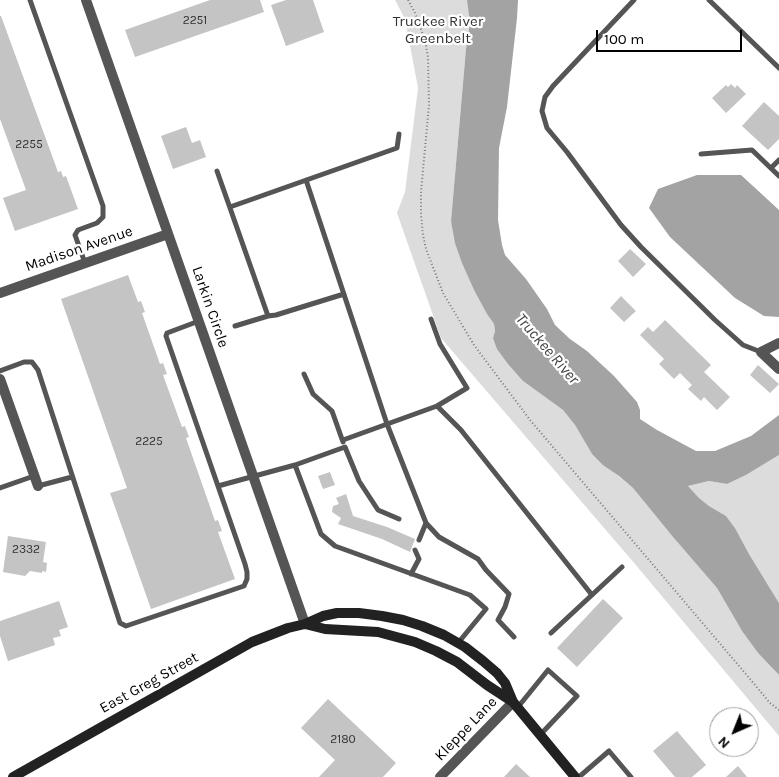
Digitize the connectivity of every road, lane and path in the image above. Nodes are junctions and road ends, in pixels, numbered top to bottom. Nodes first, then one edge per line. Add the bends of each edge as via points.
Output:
1 (30, 0) edge
2 (86, 0) edge
3 (408, 0) edge
4 (634, 0) edge
5 (709, 0) edge
6 (779, 68) edge
7 (399, 134) dead end
8 (701, 154) dead end
9 (779, 160) edge
10 (771, 168) junction
11 (217, 171) dead end
12 (779, 176) edge
13 (306, 180) junction
14 (230, 207) junction
15 (168, 234) junction
16 (85, 263) junction
17 (0, 293) edge
18 (344, 294) junction
19 (268, 316) junction
20 (430, 319) dead end
21 (199, 321) junction
22 (235, 326) dead end
23 (779, 343) edge
24 (761, 352) junction
25 (779, 369) edge
26 (0, 371) edge
27 (304, 374) dead end
28 (0, 379) edge
29 (437, 406) junction
30 (387, 424) junction
31 (343, 440) junction
32 (345, 447) junction
33 (295, 465) junction
34 (34, 476) junction
35 (253, 476) junction
36 (72, 477) junction
37 (38, 486) joint
38 (218, 486) junction
39 (0, 488) edge
40 (399, 519) dead end
41 (426, 523) junction
42 (419, 540) dead end
43 (415, 550) dead end
44 (622, 567) dead end
45 (411, 574) junction
46 (592, 595) junction
47 (305, 624) junction
48 (551, 633) dead end
49 (514, 637) dead end
50 (458, 644) junction
51 (515, 705) junction
52 (779, 710) edge
53 (540, 735) junction
54 (13, 777) edge
55 (440, 777) edge
56 (575, 777) edge
57 (579, 777) edge
58 (630, 777) edge

1 - 16 lane via 103,206 103,217 97,223 78,230 75,236
2 - 15 street, Larkin Circle
3 - 52 path via 425,40 428,58 429,104 421,192 423,235 443,293 474,345 530,420
4 - 24 lane via 545,97 542,111 546,128 641,247 715,320 743,344
5 - 6 lane
7 - 13 lane via 397,148
8 - 10 lane via 752,150
9 - 10 lane
10 - 12 lane
11 - 14 lane
13 - 14 lane
13 - 18 lane
14 - 19 lane
15 - 16 street, Madison Avenue
15 - 21 street, Larkin Circle
16 - 17 street, Madison Avenue
18 - 19 lane
18 - 30 lane
19 - 22 lane
20 - 29 lane via 440,344 467,388
21 - 35 street, Larkin Circle
21 - 38 lane via 166,336
23 - 24 street
24 - 25 street
26 - 36 lane via 24,362 32,362 38,370
27 - 31 lane via 313,394 332,411
28 - 34 street
29 - 30 lane
29 - 46 lane via 461,430
30 - 31 lane
30 - 41 lane
31 - 32 lane
32 - 33 lane
32 - 40 lane via 359,481 378,510
33 - 35 lane
33 - 45 lane via 321,534 335,546
34 - 37 street
34 - 39 lane
35 - 38 lane
35 - 47 street, Larkin Circle
36 - 37 lane
36 - 38 lane via 120,623 126,626 244,586 247,579 245,564
41 - 42 lane
41 - 49 lane via 439,537 478,558 509,594 498,620
43 - 45 lane via 418,559
44 - 46 lane
45 - 50 lane via 470,596 486,609
46 - 48 lane
47 - 50 main road, East Greg Street via 337,612 382,616 422,626
47 - 51 main road, East Greg Street via 325,629 378,632 415,642 457,662
47 - 54 main road, East Greg Street via 252,642
50 - 51 main road, East Greg Street via 497,673
51 - 53 main road, East Greg Street
51 - 53 lane via 548,670 577,696
51 - 55 street, Kleppe Lane
53 - 56 main road, East Greg Street
57 - 58 lane via 609,751

